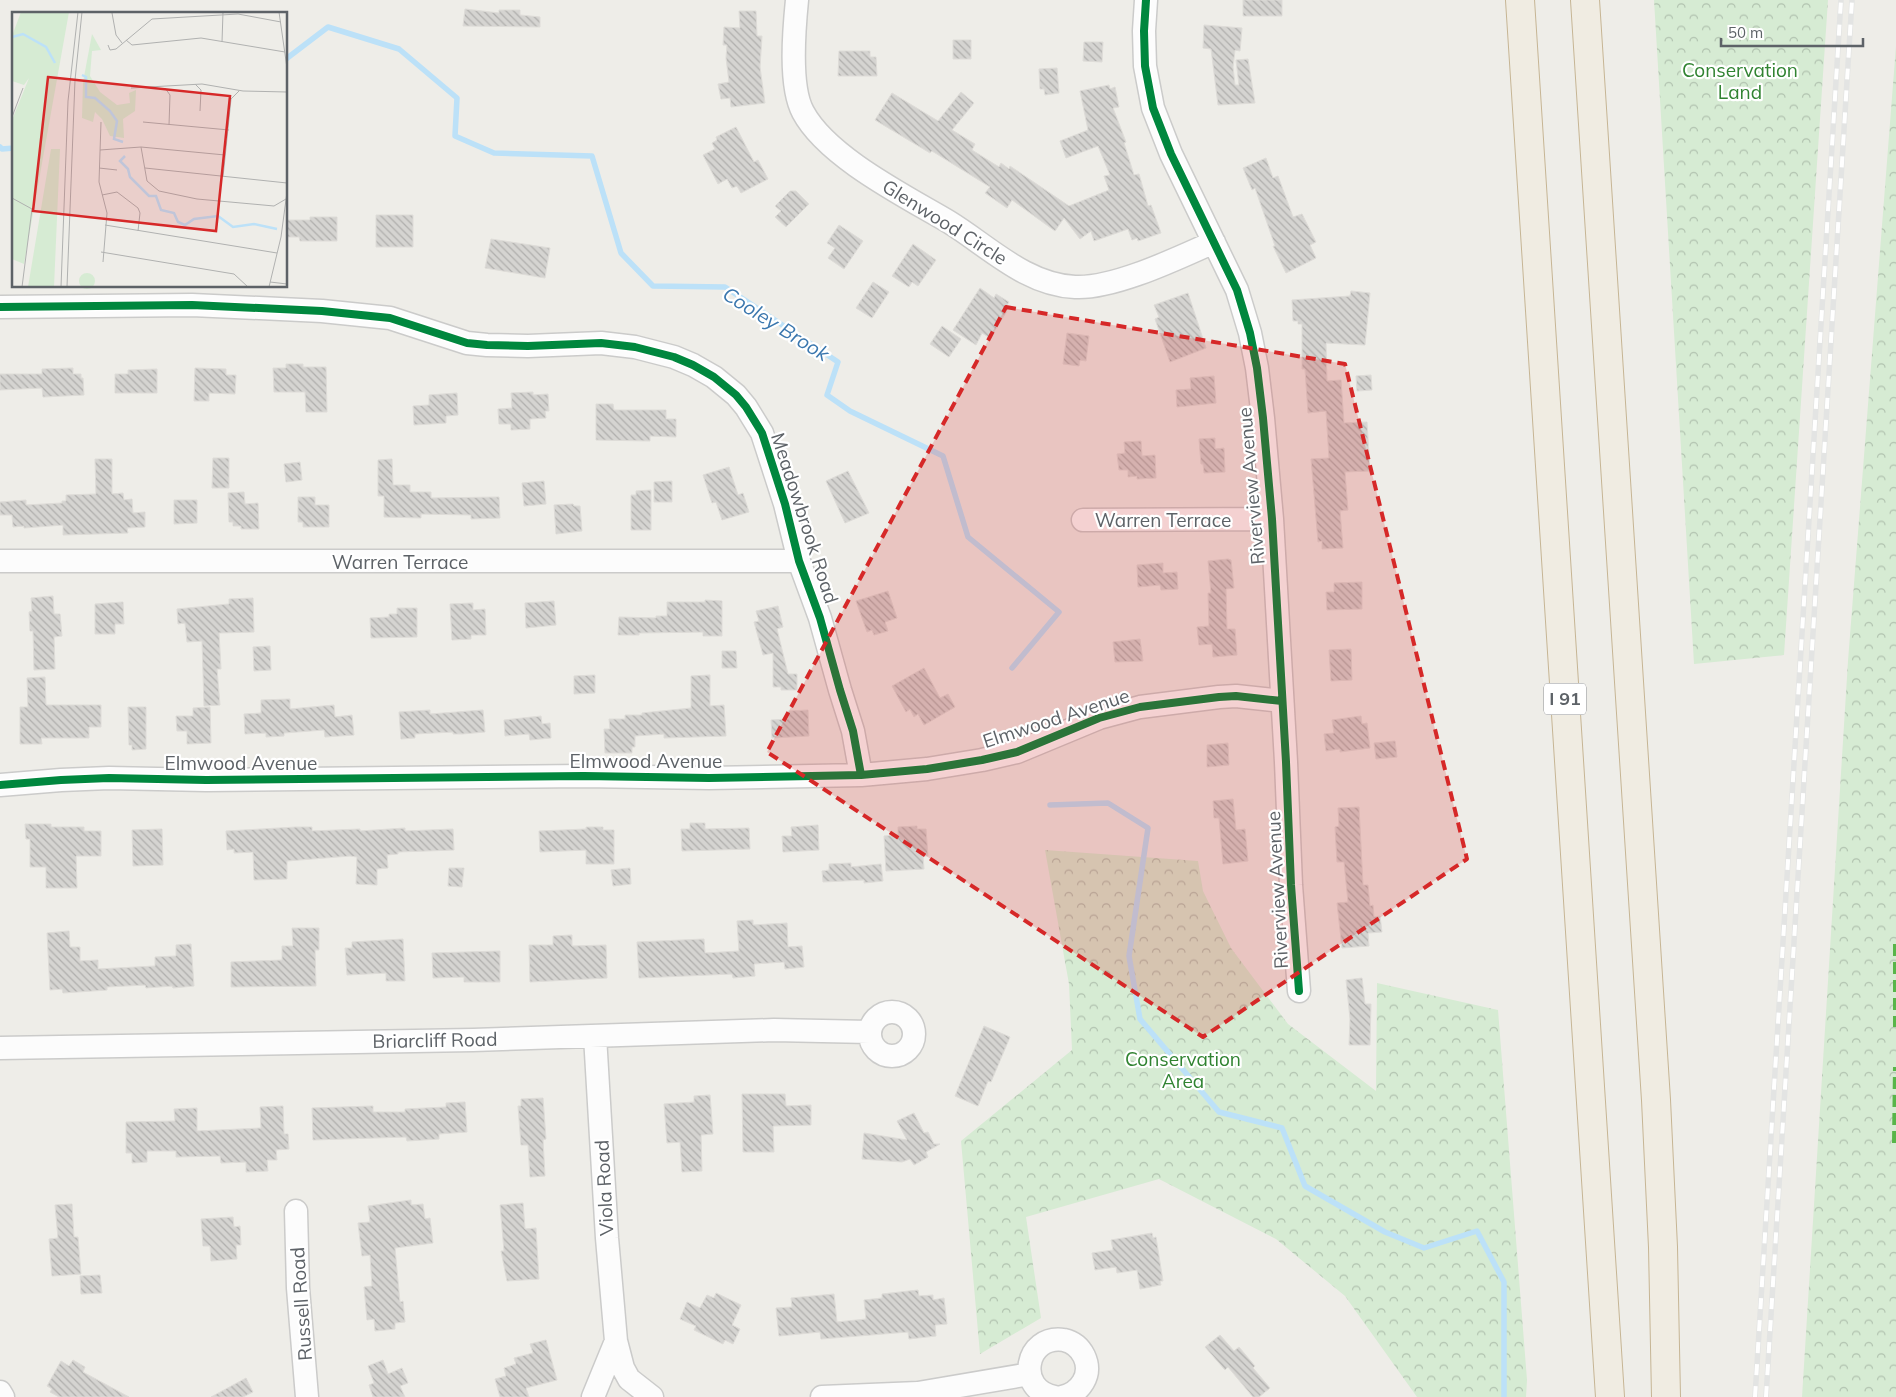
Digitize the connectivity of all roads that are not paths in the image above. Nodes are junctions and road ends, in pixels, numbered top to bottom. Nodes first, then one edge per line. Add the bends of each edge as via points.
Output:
1 (796, 0) edge
2 (1146, 0) edge
3 (1520, 0) edge
4 (1585, 0) edge
5 (1214, 242) junction
6 (0, 307) edge
7 (1272, 519) junction
8 (1083, 520) dead end
9 (0, 561) edge
10 (799, 561) junction
11 (1282, 701) junction
12 (861, 775) junction
13 (0, 785) edge
14 (1299, 991) dead end
15 (870, 1032) dead end
16 (595, 1036) junction
17 (0, 1048) edge
18 (296, 1211) dead end
19 (616, 1341) junction
20 (1030, 1374) junction
21 (0, 1392) edge
22 (4, 1397) edge
23 (307, 1397) edge
24 (593, 1397) edge
25 (652, 1397) edge
26 (822, 1397) edge
27 (1054, 1397) edge
28 (1062, 1397) edge
29 (1610, 1397) edge
30 (1666, 1397) edge

1 - 5 street, Glenwood Circle via 794,69 797,96 815,130 866,171 1014,266 1057,285 1085,287 1123,279
2 - 5 street, Riverview Avenue via 1145,66 1153,108 1171,154
3 - 29 highway, I 91
4 - 30 highway via 1656,1100
5 - 7 street, Riverview Avenue via 1237,290 1250,333 1263,418
6 - 10 street, Meadowbrook Road via 192,305 322,311 390,318 474,344 601,343 674,357 720,381 750,413 767,446
7 - 8 street, Warren Terrace
7 - 11 street, Riverview Avenue
9 - 10 street, Warren Terrace
10 - 12 street, Meadowbrook Road via 820,618 853,731
11 - 12 street, Elmwood Avenue via 1236,696 1148,706 1099,718 1008,754 927,769
11 - 14 street, Riverview Avenue
12 - 13 street, Elmwood Avenue via 109,778
15 - 16 street, Briarcliff Road via 774,1030
16 - 17 street, Briarcliff Road
16 - 19 street, Viola Road
18 - 23 street, Russell Road via 298,1288
19 - 24 street, Viola Road
19 - 25 street, Viola Road via 629,1379
20 - 26 street via 918,1393
20 - 27 street via 1036,1388
20 - 28 street via 1031,1359 1043,1344 1057,1340 1076,1346 1086,1363 1086,1378 1077,1390
21 - 22 street

